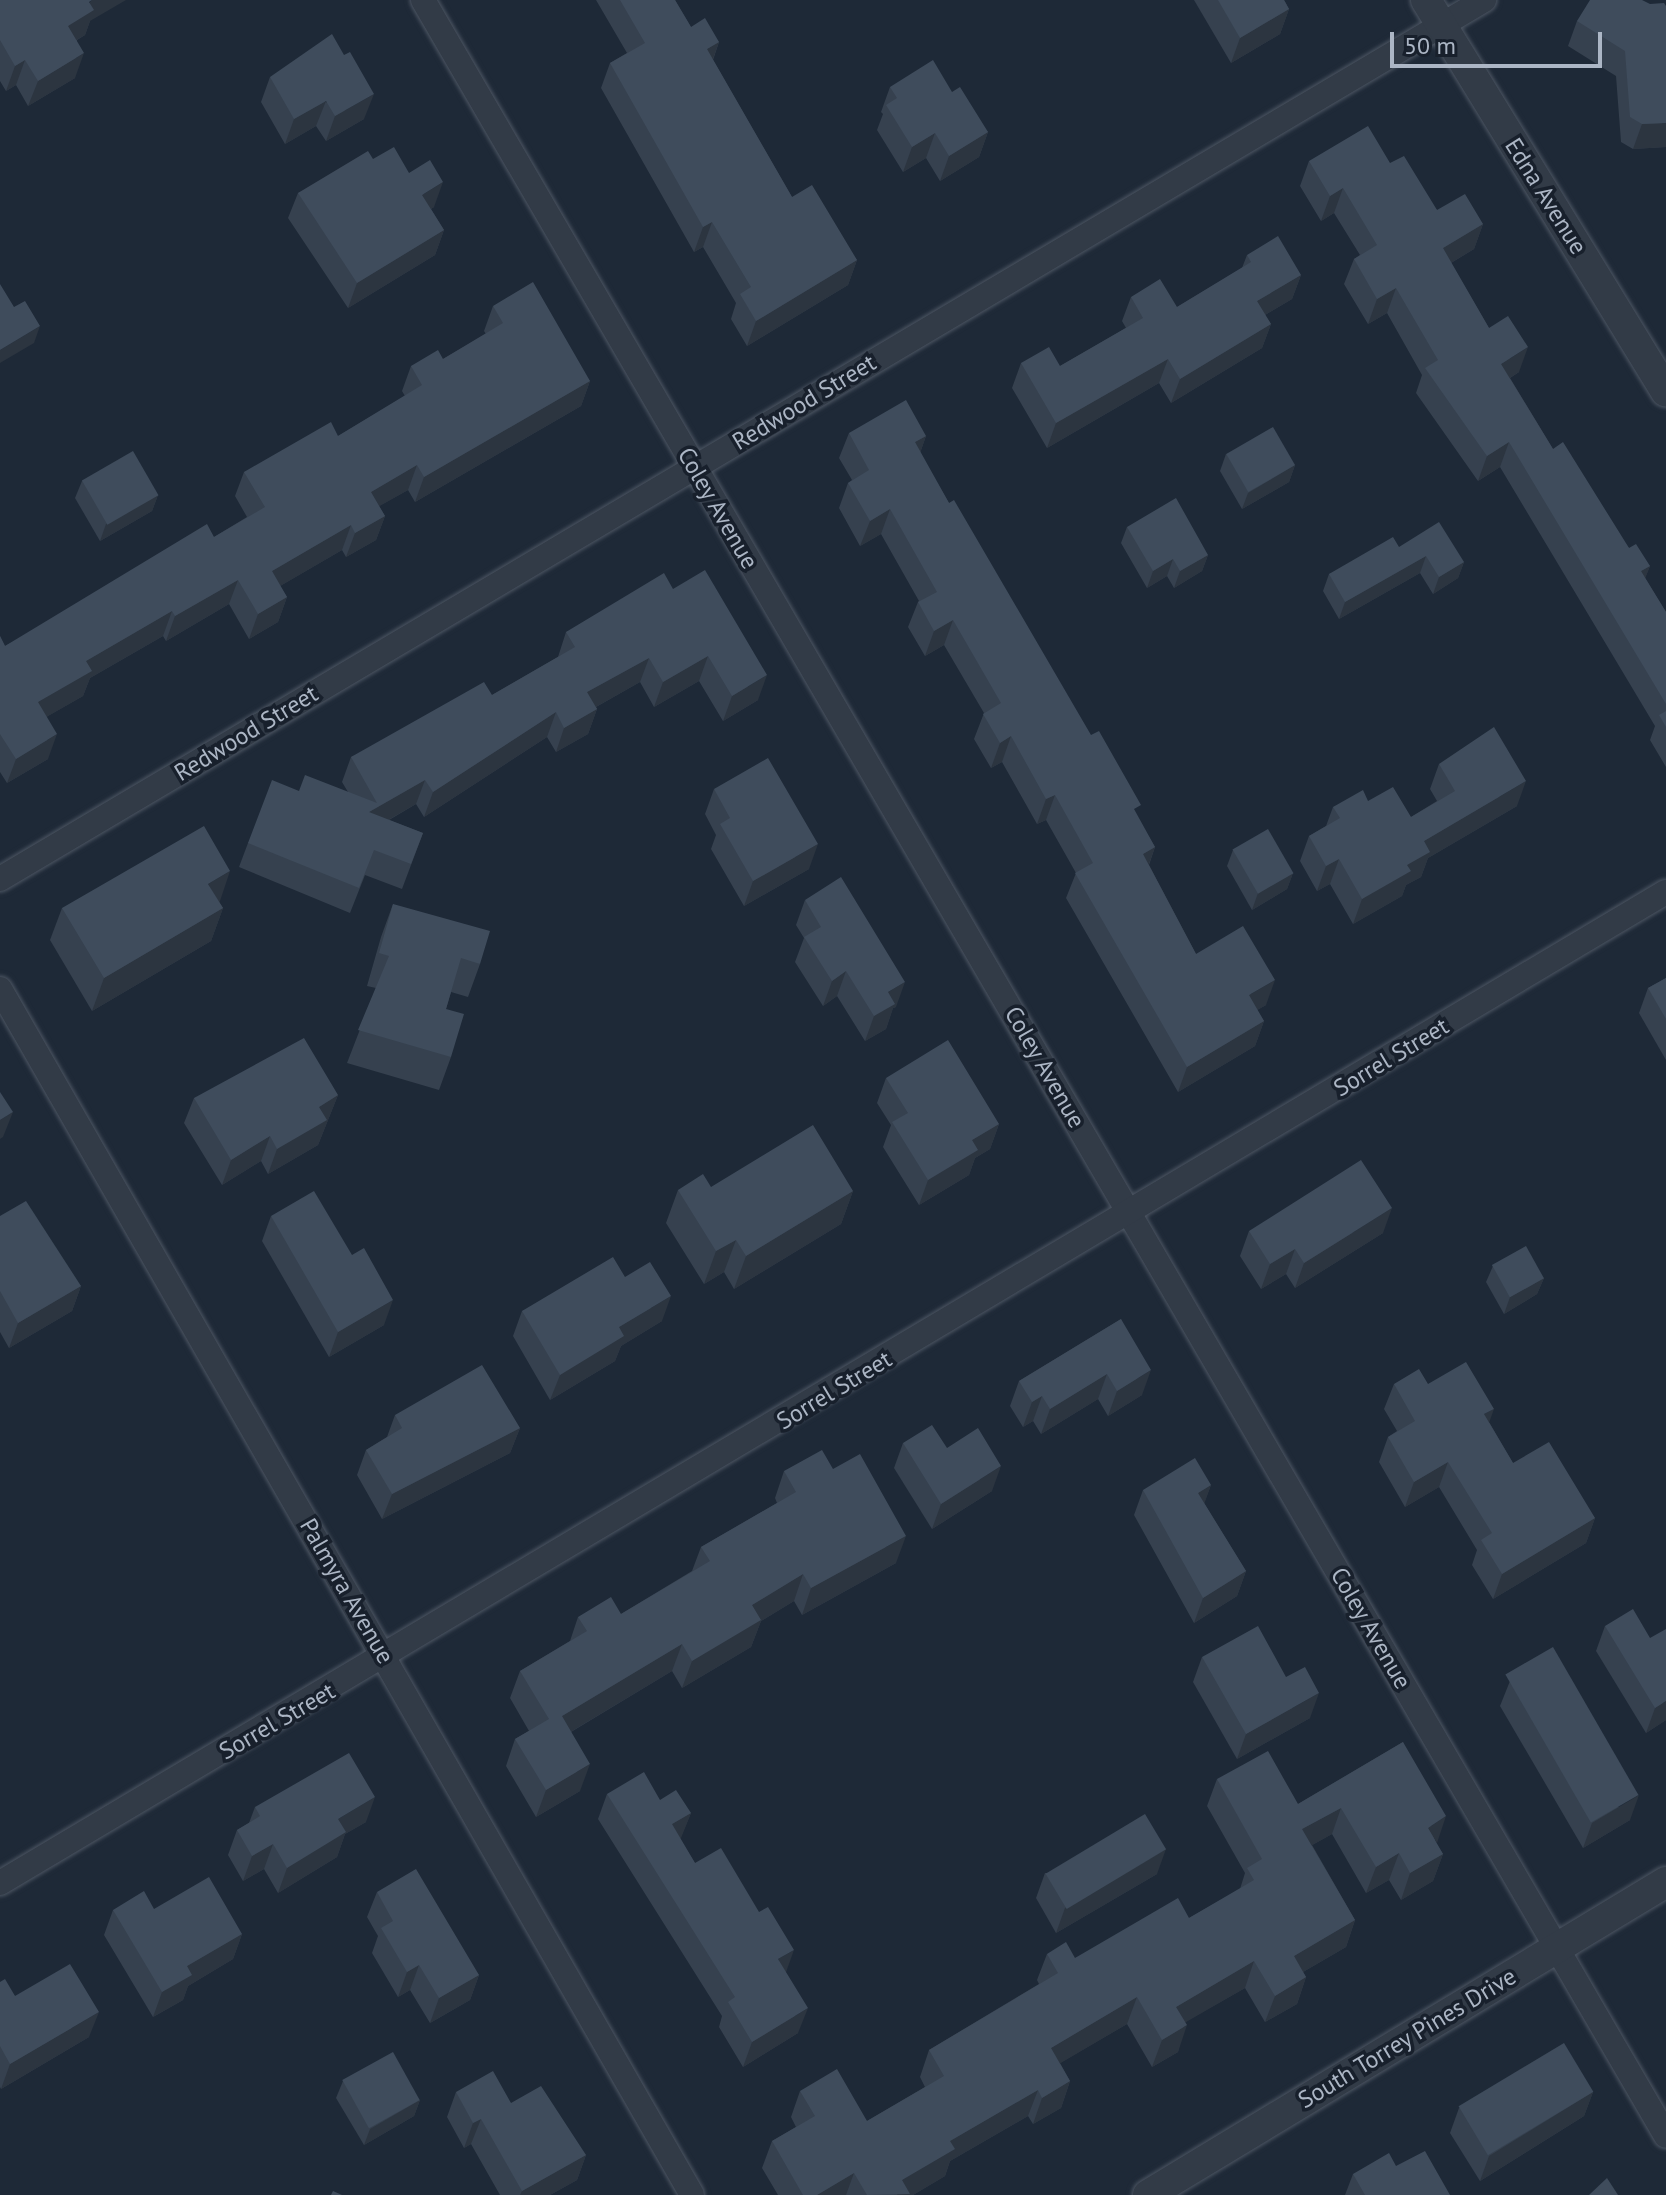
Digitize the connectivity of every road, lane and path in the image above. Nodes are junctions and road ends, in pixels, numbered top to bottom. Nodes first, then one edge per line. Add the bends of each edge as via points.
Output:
1 (423, 0) edge
2 (1484, 0) edge
3 (1434, 13) edge
4 (1666, 391) edge
5 (694, 467) junction
6 (0, 879) edge
7 (1666, 892) edge
8 (0, 989) edge
9 (1131, 1214) junction
10 (385, 1657) junction
11 (1666, 1882) edge
12 (0, 1883) edge
13 (1556, 1947) junction
14 (1666, 2136) edge
15 (692, 2195) edge
16 (1148, 2195) edge

1 - 5 street, Coley Avenue
2 - 3 street, Redwood Street
3 - 4 street, Edna Avenue
3 - 5 street, Redwood Street
5 - 6 street, Redwood Street
5 - 9 street, Coley Avenue
7 - 9 street, Sorrel Street
8 - 10 street, Palmyra Avenue
9 - 10 street, Sorrel Street
9 - 13 street, Coley Avenue
10 - 12 street, Sorrel Street
10 - 15 street, Palmyra Avenue
11 - 13 street, South Torrey Pines Drive
13 - 14 street, Coley Avenue
13 - 16 street, South Torrey Pines Drive

